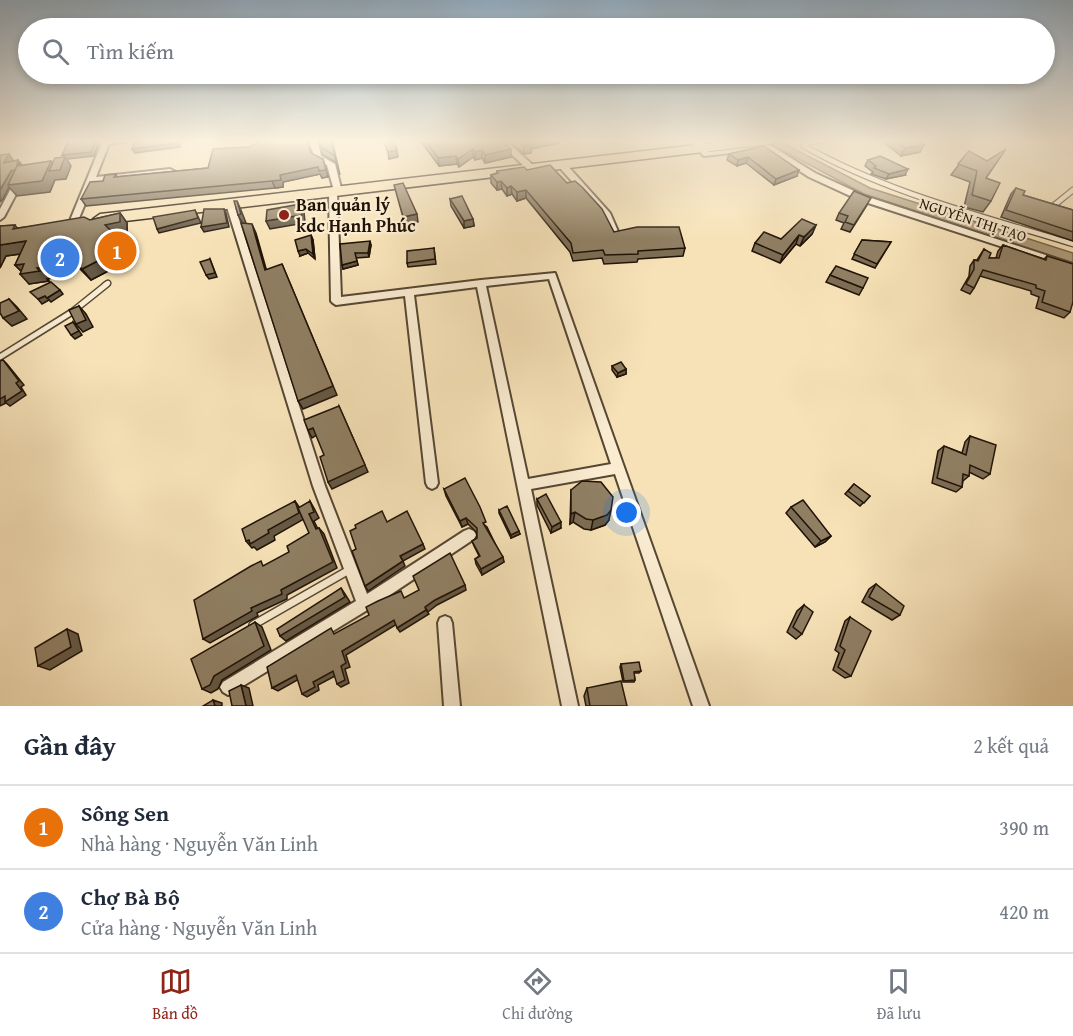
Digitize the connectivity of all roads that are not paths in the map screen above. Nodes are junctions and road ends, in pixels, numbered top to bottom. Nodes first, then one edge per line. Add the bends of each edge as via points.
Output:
1 (93, 173) edge
2 (153, 173) edge
3 (332, 173) edge
4 (507, 173) edge
5 (570, 173) edge
6 (809, 173) edge
7 (858, 173) edge
8 (20, 179) edge
9 (90, 180) junction
10 (1073, 190) edge
11 (335, 193) junction
12 (230, 204) junction
13 (1052, 207) edge
14 (0, 217) edge
15 (68, 223) joint
16 (615, 236) edge
17 (1073, 244) edge
18 (1073, 267) edge
19 (108, 283) dead end
20 (481, 283) junction
21 (409, 292) junction
22 (0, 357) edge
23 (619, 468) junction
24 (432, 483) dead end
25 (524, 486) junction
26 (469, 536) dead end
27 (351, 569) junction
28 (364, 604) junction
29 (445, 623) dead end
30 (242, 632) edge
31 (228, 687) dead end
32 (452, 706) edge
33 (570, 706) edge
34 (701, 706) edge

1 - 9 street
2 - 9 street
3 - 11 street
4 - 11 highway
5 - 16 street via 608,216
6 - 18 street, NGUYỄN THỊ TẠO via 862,198
7 - 17 lane
8 - 14 street
9 - 15 street
10 - 13 lane
11 - 12 highway
11 - 21 street via 336,301
12 - 15 highway
12 - 27 street via 319,486
19 - 22 lane via 72,312
20 - 21 street
20 - 23 street via 552,274
20 - 25 street
21 - 24 street
23 - 25 street
23 - 34 street
25 - 33 street
26 - 28 street
27 - 28 street
27 - 30 lane
28 - 31 street
29 - 32 street

